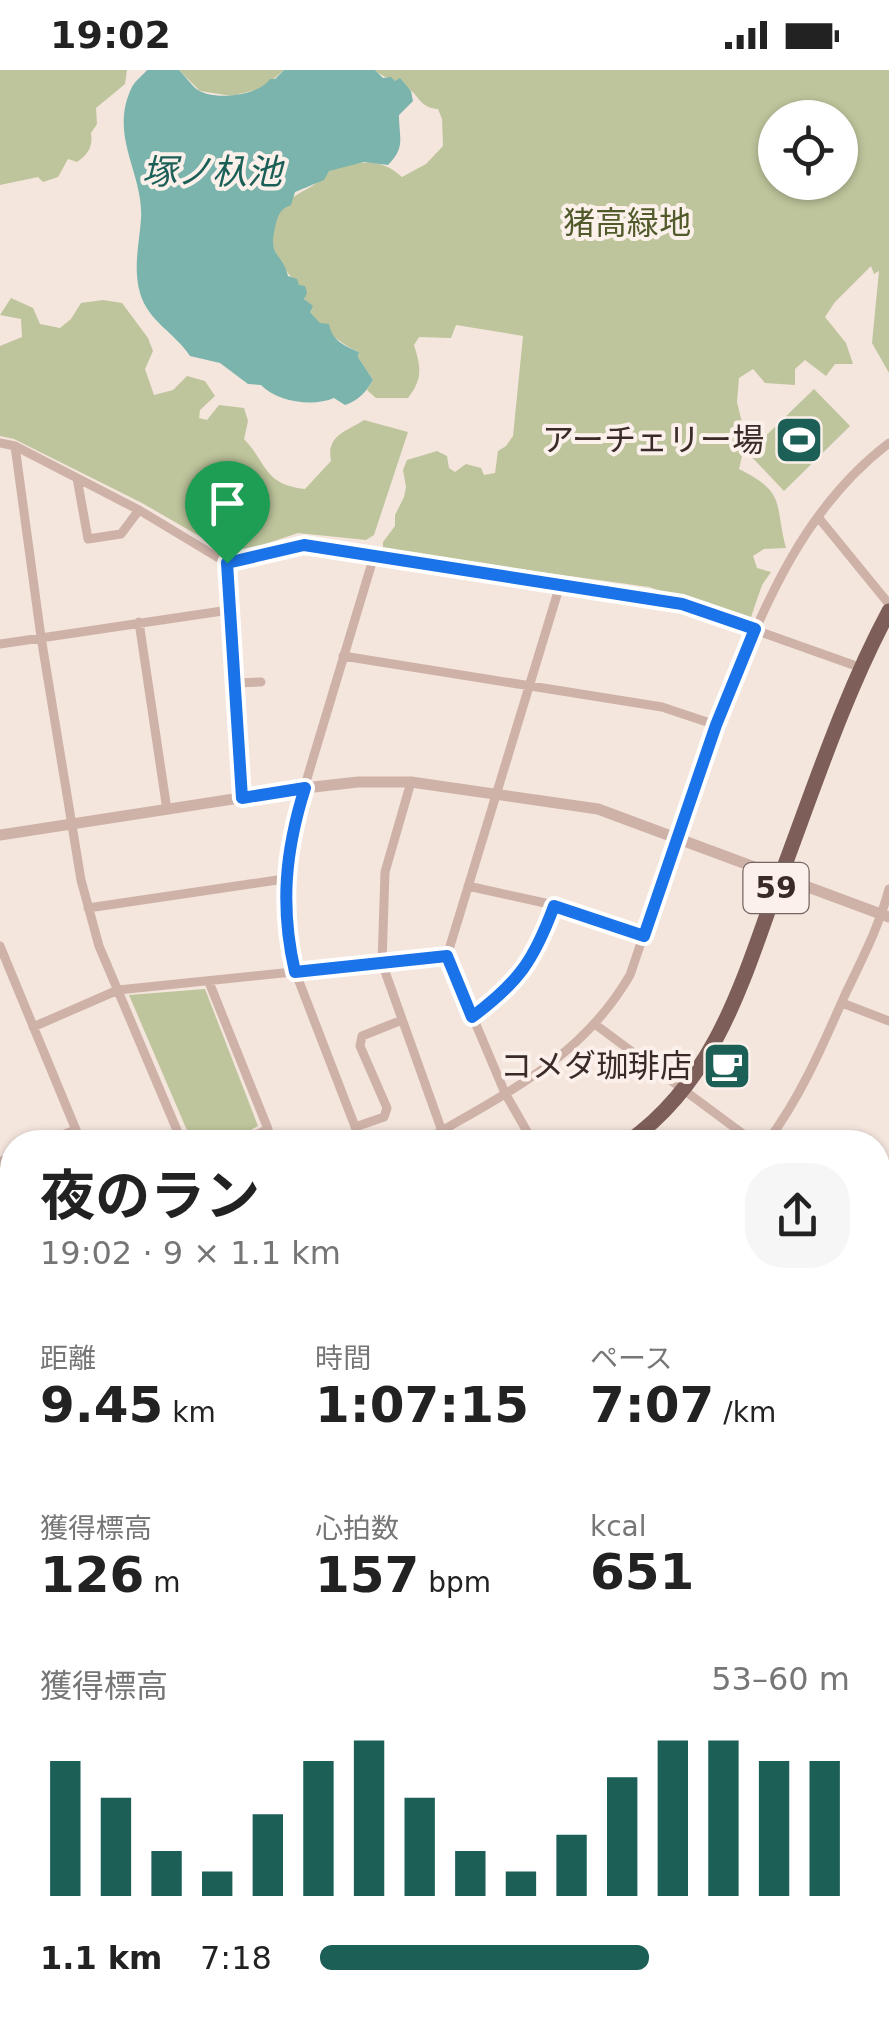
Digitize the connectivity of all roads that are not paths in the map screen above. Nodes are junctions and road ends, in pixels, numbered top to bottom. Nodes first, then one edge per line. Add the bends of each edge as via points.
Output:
1 (0, 443) edge
2 (889, 444) edge
3 (15, 446) junction
4 (78, 478) junction
5 (139, 510) junction
6 (818, 516) junction
7 (374, 556) junction
8 (227, 563) junction
9 (560, 585) junction
10 (889, 607) edge
11 (229, 610) junction
12 (139, 622) junction
13 (755, 629) junction
14 (41, 638) junction
15 (0, 644) edge
16 (343, 656) junction
17 (859, 667) junction
18 (261, 682) dead end
19 (234, 683) junction
20 (529, 685) junction
21 (716, 725) junction
22 (411, 782) junction
23 (305, 788) junction
24 (495, 794) junction
25 (242, 798) junction
26 (167, 810) junction
27 (70, 824) junction
28 (0, 836) edge
29 (676, 839) junction
30 (780, 876) junction
31 (284, 879) junction
32 (468, 886) junction
33 (889, 888) edge
34 (554, 906) junction
35 (88, 908) junction
36 (886, 916) edge
37 (644, 936) junction
38 (0, 946) edge
39 (447, 956) junction
40 (2, 961) edge
41 (382, 962) junction
42 (295, 972) junction
43 (209, 982) junction
44 (118, 990) junction
45 (842, 1003) junction
46 (472, 1017) junction
47 (402, 1020) junction
48 (889, 1021) edge
49 (596, 1025) junction
50 (33, 1027) junction
51 (685, 1089) junction
52 (505, 1093) junction
53 (355, 1128) joint
54 (268, 1129) edge
55 (75, 1130) edge
56 (177, 1130) edge
57 (442, 1130) edge
58 (444, 1130) edge
59 (527, 1130) edge
60 (641, 1130) edge
61 (738, 1130) edge
62 (775, 1130) edge

1 - 3 street
2 - 6 street
3 - 4 street
3 - 14 street
4 - 5 street
4 - 5 street via 88,540 122,534
5 - 8 street
6 - 10 street
6 - 13 street
7 - 8 street via 304,545
7 - 9 street
7 - 16 street
8 - 11 street
9 - 13 street via 682,604
9 - 20 street
10 - 17 main road, 59
11 - 12 street
11 - 19 street
12 - 14 street
12 - 26 street
13 - 17 street
13 - 21 street
14 - 15 street
14 - 27 street
16 - 20 street
16 - 23 street
17 - 30 main road, 59
18 - 19 street
19 - 25 street
20 - 21 street via 662,706
20 - 24 street
21 - 29 street
22 - 23 street
22 - 24 street
22 - 41 street via 386,872
23 - 25 street
23 - 31 street
24 - 29 street via 598,810
24 - 32 street
25 - 26 street
26 - 27 street
27 - 28 street
27 - 35 street
29 - 30 street
29 - 37 street
30 - 36 street
30 - 51 main road, 59 via 744,983
31 - 35 street
31 - 42 street
32 - 34 street
32 - 39 street
33 - 36 street
34 - 37 street
34 - 46 street via 530,963
35 - 44 street
36 - 45 street
37 - 49 street via 630,976
38 - 40 street
39 - 41 street
39 - 46 street
40 - 50 street
41 - 42 street
41 - 47 street
42 - 43 street
42 - 53 street
43 - 44 street
43 - 54 street
44 - 50 street
44 - 56 street
45 - 48 street
45 - 62 street
46 - 52 street
47 - 53 street via 362,1036 360,1046 387,1108 384,1117
47 - 57 street
49 - 51 street
49 - 52 street
50 - 55 street
51 - 60 main road, 59
51 - 61 street
52 - 58 street
52 - 59 street

